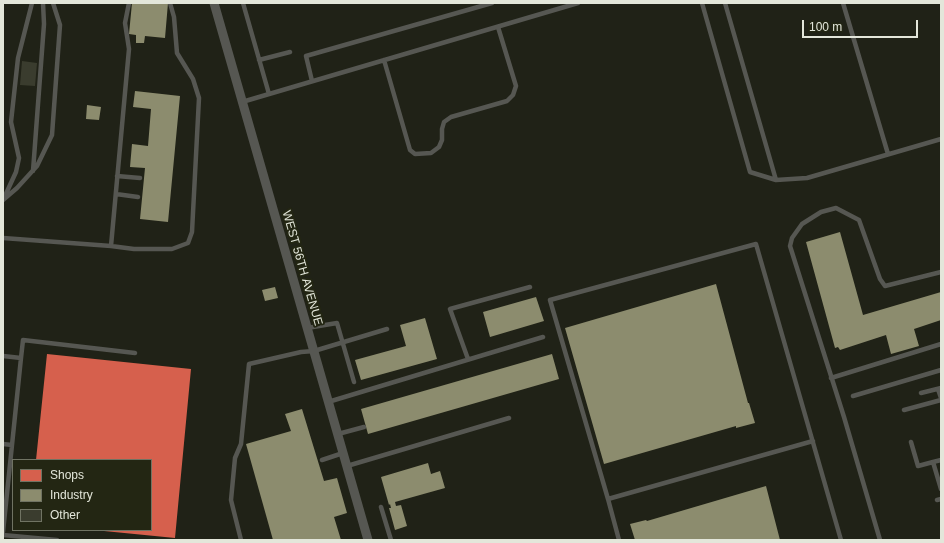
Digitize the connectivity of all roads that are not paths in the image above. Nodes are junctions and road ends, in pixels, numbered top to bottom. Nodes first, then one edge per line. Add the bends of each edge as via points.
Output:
1 (32, 3) edge
2 (43, 3) edge
3 (53, 3) edge
4 (129, 3) edge
5 (170, 3) edge
6 (214, 3) edge
7 (243, 3) edge
8 (492, 3) edge
9 (578, 3) edge
10 (702, 3) edge
11 (725, 3) edge
12 (843, 3) edge
13 (498, 27) junction
14 (290, 52) dead end
15 (259, 60) junction
16 (384, 60) junction
17 (312, 81) junction
18 (269, 94) junction
19 (242, 102) junction
20 (941, 139) edge
21 (888, 154) junction
22 (33, 171) junction
23 (117, 176) junction
24 (140, 178) dead end
25 (776, 180) junction
26 (116, 194) junction
27 (138, 197) dead end
28 (3, 200) edge
29 (3, 238) edge
30 (111, 246) junction
31 (941, 272) edge
32 (530, 287) dead end
33 (307, 328) junction
34 (387, 329) dead end
35 (543, 337) dead end
36 (343, 341) junction
37 (941, 344) edge
38 (314, 351) junction
39 (135, 353) dead end
40 (3, 356) edge
41 (21, 358) junction
42 (468, 359) junction
43 (941, 370) edge
44 (831, 378) junction
45 (354, 382) dead end
46 (940, 388) edge
47 (921, 393) dead end
48 (853, 396) dead end
49 (941, 399) edge
50 (328, 402) junction
51 (904, 410) dead end
52 (509, 418) dead end
53 (364, 427) dead end
54 (338, 434) junction
55 (813, 441) junction
56 (911, 442) dead end
57 (3, 444) edge
58 (12, 445) junction
59 (343, 453) junction
60 (322, 460) dead end
61 (941, 460) edge
62 (933, 462) junction
63 (347, 466) junction
64 (941, 489) edge
65 (608, 499) junction
66 (381, 507) dead end
67 (3, 533) edge
68 (57, 540) edge
69 (241, 540) edge
70 (368, 540) edge
71 (391, 540) edge
72 (619, 540) edge
73 (840, 540) edge
74 (880, 540) edge

1 - 28 lane via 18,58 11,122 19,158 16,172
2 - 22 lane via 44,24
3 - 22 lane via 60,25 52,134
4 - 23 lane via 125,23 129,48
5 - 30 lane via 174,17 177,53 193,79 199,98 192,232 188,243 172,249
6 - 19 street, WEST 56TH AVENUE
7 - 15 lane
8 - 17 lane via 306,56
9 - 13 lane
10 - 25 lane via 750,172
11 - 25 lane
12 - 21 lane
13 - 16 lane
13 - 16 lane via 516,86 513,96 507,101 451,117 444,122 439,147 431,153 415,154 410,150
14 - 15 lane
15 - 18 lane
16 - 17 lane
17 - 18 lane
18 - 19 lane
19 - 33 street, WEST 56TH AVENUE
20 - 21 lane
21 - 25 lane via 807,178
22 - 28 lane
23 - 24 lane
23 - 26 lane
26 - 27 lane
26 - 30 lane
29 - 30 lane
31 - 44 lane via 885,286 858,220 836,208 821,212 802,224 792,238 790,246
32 - 42 lane via 450,309
33 - 36 lane via 337,323
33 - 38 street, WEST 56TH AVENUE
34 - 36 lane
35 - 42 lane
36 - 38 lane
36 - 45 lane
37 - 44 lane
38 - 50 street, WEST 56TH AVENUE
38 - 69 lane via 249,364 241,444 235,458 232,500
39 - 41 lane via 23,340
40 - 41 lane
41 - 58 lane
42 - 50 lane
43 - 48 lane
44 - 74 lane
46 - 47 lane
46 - 49 lane
49 - 51 lane
50 - 54 street, WEST 56TH AVENUE
52 - 63 lane
53 - 54 lane
54 - 59 street, WEST 56TH AVENUE
55 - 65 lane
55 - 65 lane via 756,244 550,300
55 - 73 lane
56 - 62 lane via 918,466
57 - 58 lane
58 - 67 lane
59 - 60 lane
59 - 63 street, WEST 56TH AVENUE
61 - 62 lane
62 - 64 lane
63 - 70 street, WEST 56TH AVENUE
65 - 72 lane
66 - 71 lane
67 - 68 lane

